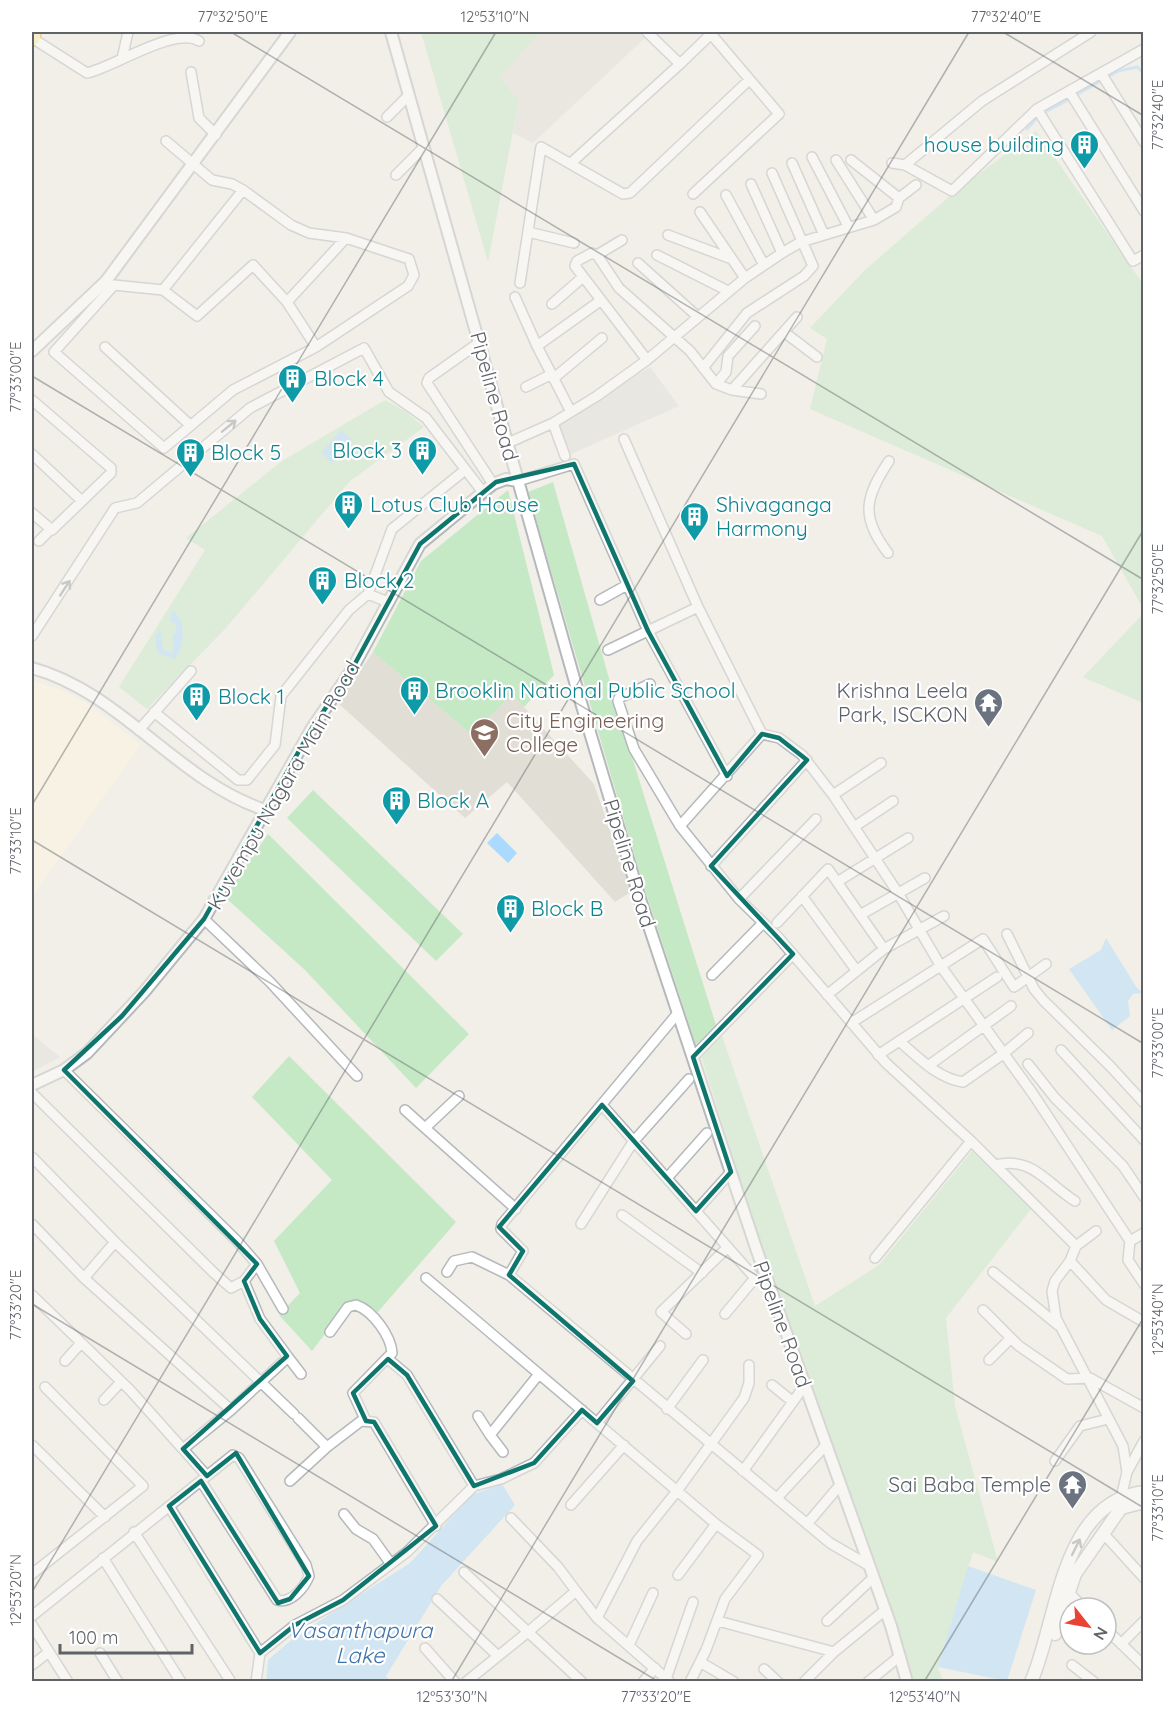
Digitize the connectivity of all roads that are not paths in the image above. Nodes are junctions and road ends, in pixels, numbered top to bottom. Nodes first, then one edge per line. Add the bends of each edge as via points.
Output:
1 (33, 32) edge
2 (128, 32) edge
3 (290, 32) edge
4 (391, 32) edge
5 (647, 32) edge
6 (1091, 32) edge
7 (32, 38) edge
8 (199, 41) dead end
9 (1143, 49) edge
10 (122, 59) junction
11 (680, 64) junction
12 (191, 72) dead end
13 (1101, 73) junction
14 (749, 80) junction
15 (1069, 90) junction
16 (409, 94) junction
17 (1037, 109) junction
18 (387, 117) dead end
19 (216, 135) junction
20 (166, 141) dead end
21 (1143, 142) edge
22 (423, 148) junction
23 (812, 158) dead end
24 (836, 160) dead end
25 (851, 160) dead end
26 (571, 163) junction
27 (792, 163) dead end
28 (892, 163) dead end
29 (194, 164) junction
30 (905, 165) junction
31 (772, 173) dead end
32 (396, 175) dead end
33 (751, 184) dead end
34 (916, 185) dead end
35 (243, 190) junction
36 (693, 195) dead end
37 (726, 195) dead end
38 (899, 198) junction
39 (1143, 211) edge
40 (700, 212) dead end
41 (874, 220) junction
42 (848, 226) junction
43 (528, 232) junction
44 (668, 235) dead end
45 (824, 235) junction
46 (346, 238) junction
47 (622, 240) dead end
48 (801, 242) junction
49 (574, 243) dead end
50 (782, 253) junction
51 (597, 255) junction
52 (657, 255) dead end
53 (1143, 255) edge
54 (729, 258) junction
55 (638, 263) dead end
56 (764, 265) junction
57 (583, 277) junction
58 (744, 278) junction
59 (520, 283) dead end
60 (163, 290) junction
61 (728, 291) junction
62 (514, 297) dead end
63 (600, 301) junction
64 (287, 302) junction
65 (552, 304) dead end
66 (698, 316) junction
67 (797, 317) dead end
68 (755, 326) dead end
69 (784, 332) junction
70 (602, 338) dead end
71 (673, 338) junction
72 (480, 342) junction
73 (537, 346) junction
74 (105, 347) dead end
75 (316, 347) junction
76 (32, 351) edge
77 (817, 357) dead end
78 (647, 360) junction
79 (703, 368) junction
80 (553, 376) junction
81 (716, 384) junction
82 (526, 387) dead end
83 (732, 390) junction
84 (761, 394) dead end
85 (32, 400) edge
86 (571, 412) junction
87 (553, 423) junction
88 (190, 425) junction
89 (624, 439) dead end
90 (508, 443) junction
91 (32, 454) edge
92 (566, 456) dead end
93 (889, 461) dead end
94 (465, 470) junction
95 (518, 481) junction
96 (493, 484) junction
97 (482, 491) junction
98 (82, 501) junction
99 (32, 513) edge
100 (50, 530) junction
101 (39, 541) dead end
102 (888, 554) dead end
103 (627, 585) junction
104 (368, 594) junction
105 (600, 600) dead end
106 (388, 602) junction
107 (698, 607) junction
108 (648, 631) junction
109 (32, 636) edge
110 (608, 650) dead end
111 (32, 668) edge
112 (191, 671) dead end
113 (651, 684) dead end
114 (154, 712) junction
115 (139, 730) junction
116 (762, 734) junction
117 (807, 760) junction
118 (881, 763) dead end
119 (727, 776) junction
120 (833, 795) junction
121 (893, 801) dead end
122 (268, 811) junction
123 (816, 819) dead end
124 (680, 826) junction
125 (854, 827) junction
126 (908, 838) dead end
127 (874, 857) junction
128 (711, 866) junction
129 (925, 878) dead end
130 (837, 882) junction
131 (898, 893) junction
132 (802, 896) junction
133 (739, 899) junction
134 (860, 915) junction
135 (944, 916) dead end
136 (204, 919) junction
137 (763, 923) junction
138 (777, 923) dead end
139 (919, 929) junction
140 (1007, 934) dead end
141 (884, 949) junction
142 (793, 954) junction
143 (1046, 963) dead end
144 (940, 965) junction
145 (856, 970) junction
146 (712, 975) dead end
147 (1028, 976) junction
148 (997, 977) dead end
149 (827, 995) junction
150 (963, 999) junction
151 (1011, 1006) dead end
152 (678, 1013) junction
153 (851, 1023) junction
154 (983, 1028) junction
155 (1028, 1033) dead end
156 (899, 1041) junction
157 (1061, 1050) dead end
158 (1003, 1054) junction
159 (878, 1055) junction
160 (693, 1057) junction
161 (1028, 1064) dead end
162 (927, 1066) junction
163 (64, 1070) junction
164 (357, 1076) dead end
165 (689, 1079) dead end
166 (32, 1085) edge
167 (32, 1093) edge
168 (459, 1096) dead end
169 (1143, 1103) edge
170 (602, 1105) junction
171 (405, 1110) dead end
172 (425, 1128) junction
173 (707, 1133) dead end
174 (1143, 1140) edge
175 (633, 1142) junction
176 (971, 1142) junction
177 (32, 1157) edge
178 (995, 1165) junction
179 (731, 1172) junction
180 (667, 1178) junction
181 (1143, 1197) edge
182 (1076, 1201) dead end
183 (516, 1209) junction
184 (696, 1211) junction
185 (622, 1215) dead end
186 (32, 1224) edge
187 (581, 1224) dead end
188 (1096, 1231) dead end
189 (1143, 1233) edge
190 (1130, 1241) junction
191 (115, 1242) junction
192 (1077, 1246) junction
193 (728, 1247) junction
194 (875, 1258) dead end
195 (1070, 1260) junction
196 (257, 1264) junction
197 (447, 1272) dead end
198 (993, 1272) dead end
199 (702, 1273) junction
200 (509, 1275) junction
201 (84, 1278) junction
202 (426, 1278) dead end
203 (755, 1278) junction
204 (768, 1279) junction
205 (244, 1281) junction
206 (1143, 1284) edge
207 (32, 1295) edge
208 (283, 1309) dead end
209 (983, 1310) dead end
210 (725, 1314) dead end
211 (1143, 1323) edge
212 (1062, 1328) junction
213 (330, 1332) dead end
214 (686, 1334) dead end
215 (1011, 1338) junction
216 (81, 1343) junction
217 (660, 1346) dead end
218 (288, 1357) junction
219 (388, 1359) junction
220 (64, 1360) dead end
221 (703, 1360) dead end
222 (989, 1360) dead end
223 (749, 1365) dead end
224 (301, 1374) dead end
225 (539, 1374) junction
226 (1090, 1378) junction
227 (633, 1381) junction
228 (121, 1382) junction
229 (261, 1383) junction
230 (772, 1385) dead end
231 (805, 1385) junction
232 (45, 1387) dead end
233 (104, 1400) dead end
234 (793, 1402) junction
235 (1143, 1408) edge
236 (667, 1409) junction
237 (231, 1410) junction
238 (582, 1410) junction
239 (478, 1416) dead end
240 (1108, 1419) junction
241 (366, 1421) junction
242 (597, 1423) junction
243 (490, 1435) junction
244 (1143, 1441) edge
245 (32, 1444) edge
246 (826, 1444) junction
247 (624, 1445) junction
248 (710, 1445) junction
249 (327, 1447) junction
250 (183, 1449) junction
251 (502, 1452) dead end
252 (1055, 1461) dead end
253 (743, 1471) junction
254 (1127, 1472) junction
255 (204, 1479) junction
256 (290, 1481) dead end
257 (840, 1485) junction
258 (474, 1486) junction
259 (677, 1491) junction
260 (1143, 1491) edge
261 (777, 1498) junction
262 (1143, 1502) edge
263 (1120, 1503) junction
264 (571, 1505) dead end
265 (169, 1506) junction
266 (344, 1514) dead end
267 (105, 1517) junction
268 (511, 1518) dead end
269 (716, 1524) junction
270 (807, 1524) junction
271 (436, 1526) junction
272 (134, 1532) junction
273 (1103, 1533) junction
274 (103, 1558) junction
275 (391, 1564) junction
276 (868, 1565) junction
277 (464, 1572) dead end
278 (1070, 1572) junction
279 (32, 1574) edge
280 (678, 1575) dead end
281 (873, 1578) junction
282 (1143, 1578) edge
283 (576, 1591) junction
284 (652, 1593) dead end
285 (1069, 1593) junction
286 (1072, 1596) edge
287 (436, 1599) dead end
288 (693, 1602) dead end
289 (884, 1611) junction
290 (32, 1616) edge
291 (597, 1618) junction
292 (718, 1621) junction
293 (827, 1621) dead end
294 (1143, 1621) edge
295 (32, 1625) edge
296 (528, 1632) junction
297 (1118, 1641) edge
298 (1121, 1644) junction
299 (629, 1645) junction
300 (424, 1648) dead end
301 (49, 1652) junction
302 (834, 1652) junction
303 (100, 1653) dead end
304 (260, 1653) junction
305 (498, 1656) junction
306 (900, 1656) junction
307 (700, 1662) junction
308 (32, 1665) edge
309 (1072, 1665) dead end
310 (1143, 1666) edge
311 (655, 1668) junction
312 (764, 1669) dead end
313 (668, 1680) edge
314 (452, 1681) edge
315 (68, 1682) edge
316 (118, 1682) edge
317 (181, 1682) edge
318 (231, 1682) edge
319 (256, 1682) edge
320 (466, 1682) edge
321 (582, 1682) edge
322 (643, 1682) edge
323 (690, 1682) edge
324 (734, 1682) edge
325 (778, 1682) edge
326 (804, 1682) edge
327 (868, 1682) edge
328 (907, 1682) edge
329 (1031, 1682) edge
330 (1038, 1682) edge
331 (1094, 1682) edge

1 - 7 highway
2 - 10 street
3 - 19 street
4 - 16 street, Pipeline Road
5 - 11 street
6 - 30 street via 982,101
7 - 10 street via 87,73
8 - 10 street via 188,36 166,41
9 - 13 street
11 - 14 street via 711,34
11 - 26 street
12 - 19 street via 198,118
13 - 15 street
13 - 21 street
14 - 26 street via 630,193 623,194
14 - 36 street via 779,114
15 - 17 street
15 - 39 street
16 - 18 street
16 - 22 street, Pipeline Road
17 - 30 street via 952,190
17 - 53 street via 1133,261
19 - 29 street
20 - 29 street
22 - 32 street
22 - 72 street, Pipeline Road
23 - 42 street
24 - 41 street
25 - 38 street
26 - 43 street via 541,147
27 - 45 street
28 - 30 street
29 - 35 street via 212,180
29 - 76 street via 106,280
31 - 48 street
33 - 50 street
34 - 38 street
35 - 46 street via 291,225 309,233
35 - 60 street
37 - 56 street
38 - 41 street via 896,207
40 - 54 street
41 - 42 street
42 - 45 street
43 - 49 street
43 - 59 street
44 - 54 street
45 - 48 street
46 - 64 street
46 - 75 street via 405,256 412,262 414,275 408,286
47 - 51 street
48 - 50 street
48 - 79 street via 813,266 747,313
50 - 56 street
51 - 57 street via 592,253 577,261 575,266
51 - 71 street via 619,288
52 - 61 street
54 - 58 street
55 - 66 street
56 - 58 street
57 - 63 street
57 - 65 street
58 - 61 street
60 - 64 street via 197,316 253,265
60 - 88 street via 114,285 54,352 164,448
61 - 66 street
62 - 73 street
63 - 73 street
63 - 78 street
64 - 75 street
66 - 71 street
67 - 69 street
68 - 81 street via 728,356 726,372
69 - 77 street
69 - 83 street
70 - 80 street
71 - 78 street
71 - 79 street
72 - 90 street, Pipeline Road
72 - 96 street via 427,383
73 - 80 street
74 - 88 street
75 - 88 street via 240,385
78 - 86 street
79 - 81 street
80 - 82 street
80 - 86 street
81 - 83 street
83 - 84 street
85 - 98 street via 111,468 110,475
86 - 87 street
87 - 90 street
87 - 92 street
89 - 107 street
90 - 95 street, Pipeline Road
91 - 98 street
93 - 102 street via 868,497 871,523
94 - 97 street
94 - 104 street via 392,529
109 -> 94 street via 115,508 137,503 250,408 364,348 389,392 426,418
95 - 96 street, Kuvempu Nagara Main Road via 506,479
95 - 103 street via 574,464
95 - 152 street, Pipeline Road via 586,719
96 - 97 street, Kuvempu Nagara Main Road
97 - 106 street, Kuvempu Nagara Main Road via 420,544
98 - 100 street
99 - 100 street
100 - 101 street
103 - 105 street
103 - 108 street
104 - 106 street
104 - 114 street via 349,610 281,696 275,745 247,780 238,780
106 - 122 street, Kuvempu Nagara Main Road
107 - 108 street
107 - 116 street
108 - 110 street
108 - 119 street
111 - 115 street via 82,687
112 - 114 street
113 - 124 street via 618,701 634,748
114 - 115 street
115 - 122 street via 213,787
116 - 117 street via 779,738
116 - 119 street
117 - 120 street
117 - 128 street
118 - 120 street
119 - 124 street
120 - 125 street
121 - 125 street
122 - 136 street, Kuvempu Nagara Main Road
123 - 133 street
124 - 128 street
125 - 127 street
126 - 127 street
127 - 130 street
127 - 131 street
128 - 133 street
129 - 131 street
130 - 132 street via 828,868
130 - 134 street
131 - 134 street
131 - 139 street
132 - 138 street
132 - 145 street
133 - 137 street
134 - 141 street
135 - 139 street
136 - 163 street, Kuvempu Nagara Main Road via 122,1016 87,1053
136 - 164 street via 270,982
137 - 142 street
137 - 146 street
139 - 141 street
139 - 144 street
140 - 147 street
141 - 145 street
142 - 149 street
142 - 160 street
143 - 147 street
144 - 147 street via 983,939 1014,987
144 - 150 street
144 - 153 street
145 - 149 street
147 - 169 street via 1043,1000
148 - 150 street
149 - 153 street
150 - 154 street
150 - 156 street
151 - 154 street
152 - 160 street, Pipeline Road
152 - 170 street
153 - 159 street
154 - 158 street
154 - 162 street
155 - 158 street
156 - 159 street
156 - 162 street
157 - 174 street
158 - 162 street via 963,1082
158 - 190 street
159 - 176 street
160 - 179 street, Pipeline Road
161 - 181 street via 1055,1098 1123,1166
163 - 166 street, Kuvempu Nagara Main Road
163 - 196 street
165 - 175 street
167 - 205 street via 214,1273 231,1288
168 - 172 street
170 - 175 street
170 - 183 street
171 - 172 street
172 - 183 street
173 - 180 street
175 - 180 street
175 - 187 street
176 - 178 street
176 - 194 street
177 - 191 street
178 - 182 street via 1021,1162
178 - 192 street
179 - 184 street
179 - 204 street, Pipeline Road
180 - 184 street
183 - 200 street via 501,1226 523,1251
184 - 193 street
185 - 199 street
186 - 201 street
188 - 192 street
189 - 190 street
190 - 206 street via 1128,1260
191 - 201 street
191 - 229 street
192 - 195 street
193 - 199 street
193 - 203 street
195 - 211 street via 1106,1300
195 - 212 street via 1052,1291 1056,1318
196 - 205 street
196 - 208 street
197 - 200 street via 454,1261 472,1257
198 - 212 street
199 - 214 street via 661,1312
200 - 227 street
201 - 237 street
202 - 225 street
203 - 204 street
203 - 210 street
204 - 231 street, Pipeline Road
205 - 218 street via 260,1319
207 - 216 street
209 - 215 street
212 - 226 street
213 - 219 street via 348,1307 360,1306 392,1342
215 - 222 street
215 - 226 street via 1067,1379
216 - 220 street
216 - 228 street
217 - 227 street
218 - 224 street
218 - 229 street
219 - 241 street via 353,1393
219 - 258 street via 407,1375
221 - 236 street
223 - 248 street via 744,1398
225 - 238 street
225 - 243 street
226 - 235 street
226 - 240 street
227 - 236 street
227 - 242 street
228 - 233 street
228 - 250 street
229 - 237 street
229 - 249 street
230 - 234 street
231 - 234 street
231 - 246 street, Pipeline Road
232 - 267 street via 143,1486
234 - 253 street
236 - 248 street
237 - 250 street
238 - 242 street
238 - 258 street via 534,1463 501,1479
239 - 243 street
240 - 252 street via 1080,1426
240 - 254 street via 1123,1446
241 - 249 street
241 - 271 street via 374,1422
242 - 247 street
243 - 251 street
244 - 254 street
245 - 267 street
246 - 257 street, Pipeline Road
246 - 261 street
247 - 259 street
247 - 264 street
248 - 253 street
248 - 259 street
249 - 256 street
250 - 255 street
253 - 261 street
254 - 263 street
255 - 255 street via 277,1600 290,1599 306,1584 306,1565 239,1458 233,1455
255 - 265 street
257 - 270 street
257 - 276 street, Pipeline Road
258 - 271 street
259 - 269 street
259 - 291 street via 637,1541
260 - 263 main road
261 - 270 street
262 - 263 main road
263 - 273 main road
278 -> 263 main road via 1095,1516
265 - 272 street
265 - 304 street
266 - 275 street via 356,1529 373,1539
267 - 279 street
268 - 283 street
269 - 280 street
269 - 292 street via 758,1555 725,1599
270 - 276 street
271 - 275 street
272 - 274 street
272 - 318 street
273 - 278 main road
273 - 282 street
274 - 290 street
274 - 317 street
275 - 304 street via 344,1600 295,1625
276 - 281 street, Pipeline Road
277 - 296 street
278 - 285 main road
278 - 329 main road
281 - 289 street, Pipeline Road
281 - 293 street
283 - 291 street
283 - 296 street
284 - 299 street
285 - 286 street
285 - 330 main road
287 - 305 street
288 - 313 street
289 - 302 street
289 - 306 street, Pipeline Road
291 - 299 street
292 - 302 street
292 - 307 street
294 - 298 street
295 - 301 street
296 - 305 street
296 - 321 street
297 - 298 street
298 - 310 street
299 - 311 street
300 - 314 street
301 - 308 street
301 - 315 street
302 - 326 street
303 - 316 street
304 - 319 street
305 - 320 street
306 - 327 street
306 - 328 street, Pipeline Road
307 - 323 street
307 - 324 street
309 - 331 street
311 - 313 street
311 - 322 street
312 - 325 street

